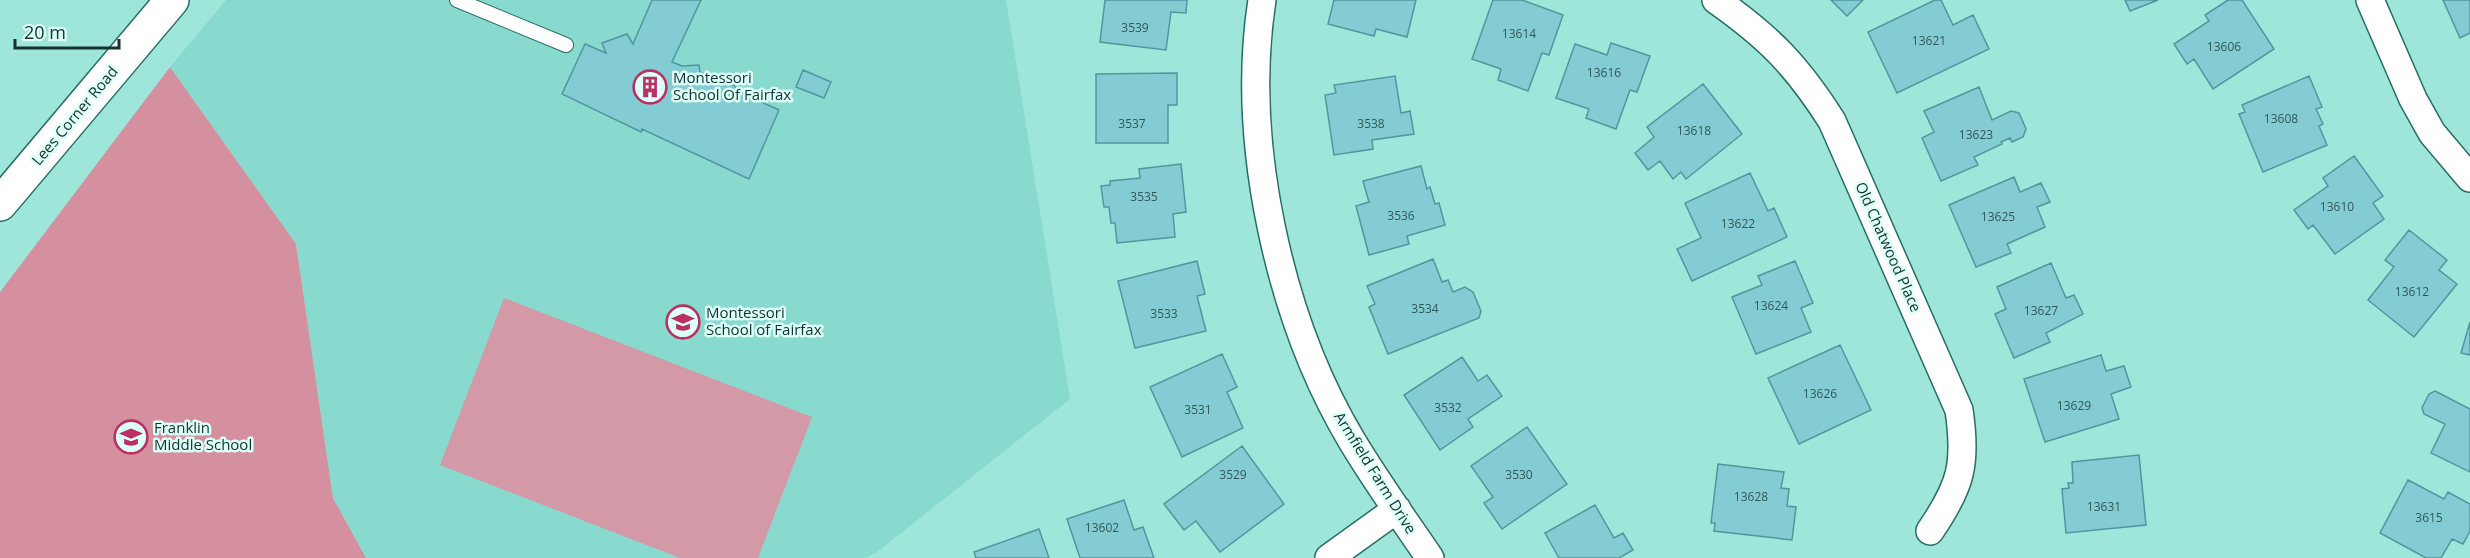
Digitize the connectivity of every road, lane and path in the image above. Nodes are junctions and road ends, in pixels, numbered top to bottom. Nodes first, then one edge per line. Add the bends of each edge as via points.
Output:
1 (172, 0) edge
2 (457, 0) edge
3 (1262, 0) edge
4 (1716, 0) edge
5 (2370, 0) edge
6 (566, 45) dead end
7 (2470, 178) edge
8 (0, 204) edge
9 (1397, 509) junction
10 (1930, 531) dead end
11 (1329, 558) edge
12 (1431, 558) edge

1 - 8 street, Lees Corner Road
2 - 6 lane
3 - 9 street, Armfield Farm Drive via 1255,90 1260,157 1276,249 1301,333 1324,388 1352,441
4 - 10 street, Old Chatwood Place via 1783,53 1832,121 1959,410 1963,440 1960,472 1949,504
5 - 7 street via 2432,133
9 - 11 street
9 - 12 street, Armfield Farm Drive

